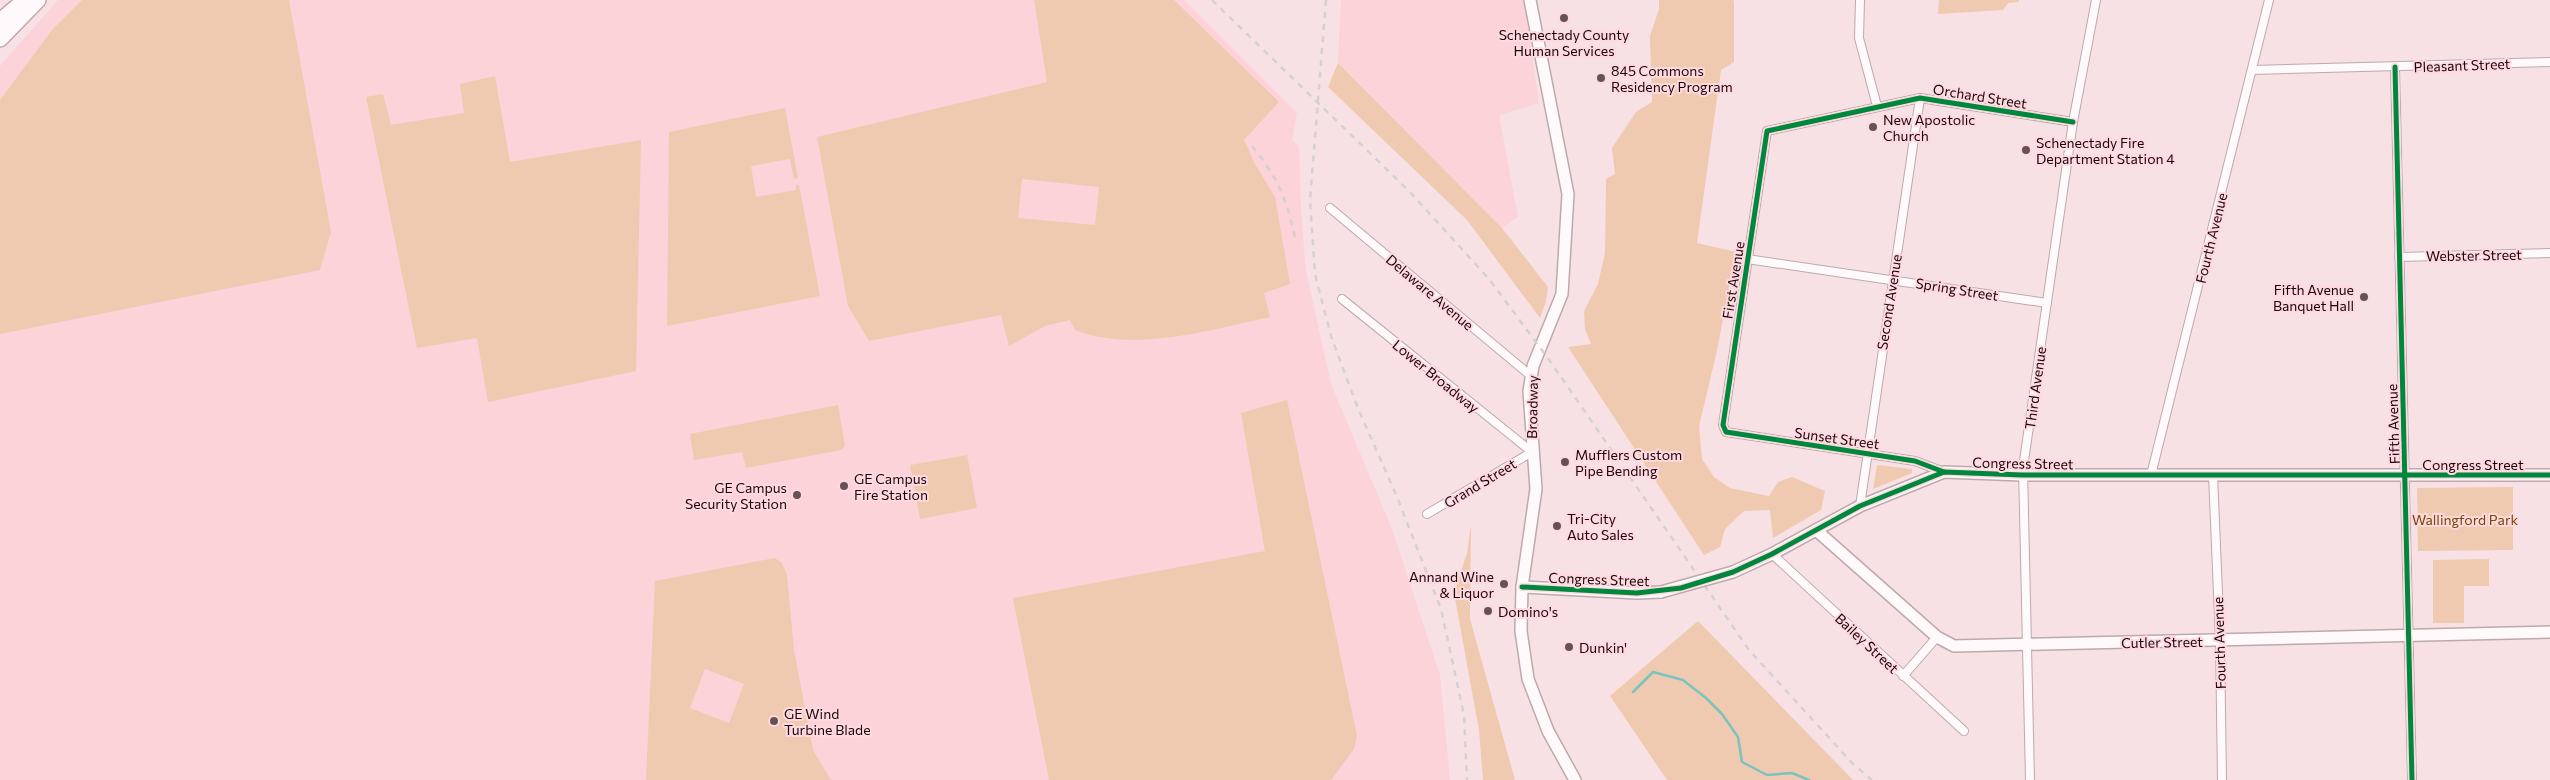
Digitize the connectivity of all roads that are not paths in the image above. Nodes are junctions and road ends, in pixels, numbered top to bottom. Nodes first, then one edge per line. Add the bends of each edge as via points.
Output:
1 (25, 0) edge
2 (38, 0) edge
3 (1530, 0) edge
4 (1860, 0) edge
5 (2096, 0) edge
6 (2269, 0) edge
7 (0, 21) edge
8 (0, 39) edge
9 (2550, 62) edge
10 (2395, 67) junction
11 (2253, 70) junction
12 (1920, 98) junction
13 (1877, 106) junction
14 (2073, 122) junction
15 (1767, 131) joint
16 (1330, 208) dead end
17 (2550, 253) edge
18 (2399, 257) junction
19 (1747, 259) junction
20 (1893, 279) junction
21 (1342, 299) dead end
22 (2047, 303) junction
23 (1531, 376) junction
24 (1726, 432) joint
25 (1532, 452) junction
26 (1867, 453) junction
27 (1944, 472) junction
28 (2022, 475) junction
29 (2151, 475) junction
30 (2213, 475) junction
31 (2406, 475) junction
32 (2550, 475) edge
33 (1860, 506) junction
34 (1427, 514) dead end
35 (1816, 530) junction
36 (1772, 554) junction
37 (1522, 587) junction
38 (2550, 632) edge
39 (2409, 636) junction
40 (1937, 637) junction
41 (2220, 641) junction
42 (2026, 644) junction
43 (1903, 676) junction
44 (1964, 731) dead end
45 (1575, 780) edge
46 (2030, 780) edge
47 (2222, 780) edge
48 (2412, 780) edge

1 - 7 highway
2 - 8 highway
3 - 23 street, Broadway via 1568,194 1562,294
4 - 13 street via 1859,38
5 - 14 street, Third Avenue
6 - 11 street, Fourth Avenue
9 - 10 street, Pleasant Street
10 - 11 street, Pleasant Street
10 - 18 street, Fifth Avenue
11 - 29 street, Fourth Avenue
12 - 13 street, Orchard Street
12 - 14 street, Orchard Street
12 - 20 street, Second Avenue
13 - 15 street, Orchard Street
14 - 22 street, Third Avenue
15 - 19 street, First Avenue
16 - 23 street, Delaware Avenue
17 - 18 street, Webster Street
18 - 31 street, Fifth Avenue
19 - 20 street, Spring Street
19 - 24 street, First Avenue via 1723,425
20 - 22 street, Spring Street
20 - 26 street, Second Avenue
21 - 25 street, Lower Broadway
22 - 28 street, Third Avenue
23 - 25 street, Broadway
24 - 26 street, Sunset Street
25 - 34 street, Grand Street
25 - 37 street, Broadway via 1536,489
26 - 27 street, Sunset Street via 1915,461
26 - 33 street, Second Avenue
27 - 28 street, Congress Street
27 - 33 street, Congress Street
28 - 29 street, Congress Street
28 - 42 street, Third Avenue
29 - 30 street, Congress Street
30 - 31 street, Congress Street
30 - 41 street, Fourth Avenue
31 - 32 street, Congress Street
31 - 39 street, Fifth Avenue
33 - 35 street, Congress Street
35 - 36 street, Congress Street
35 - 40 street, Cutler Street
36 - 37 street, Congress Street, bridge via 1733,572 1661,592
36 - 43 street, Bailey Street
37 - 45 street, Broadway via 1520,632 1528,679 1548,731
38 - 39 street, Cutler Street
39 - 41 street, Cutler Street
39 - 48 street, Fifth Avenue
40 - 42 street, Cutler Street via 1954,646
40 - 43 street
41 - 42 street, Cutler Street
41 - 47 street, Fourth Avenue
42 - 46 street, Third Avenue
43 - 44 street, Bailey Street

